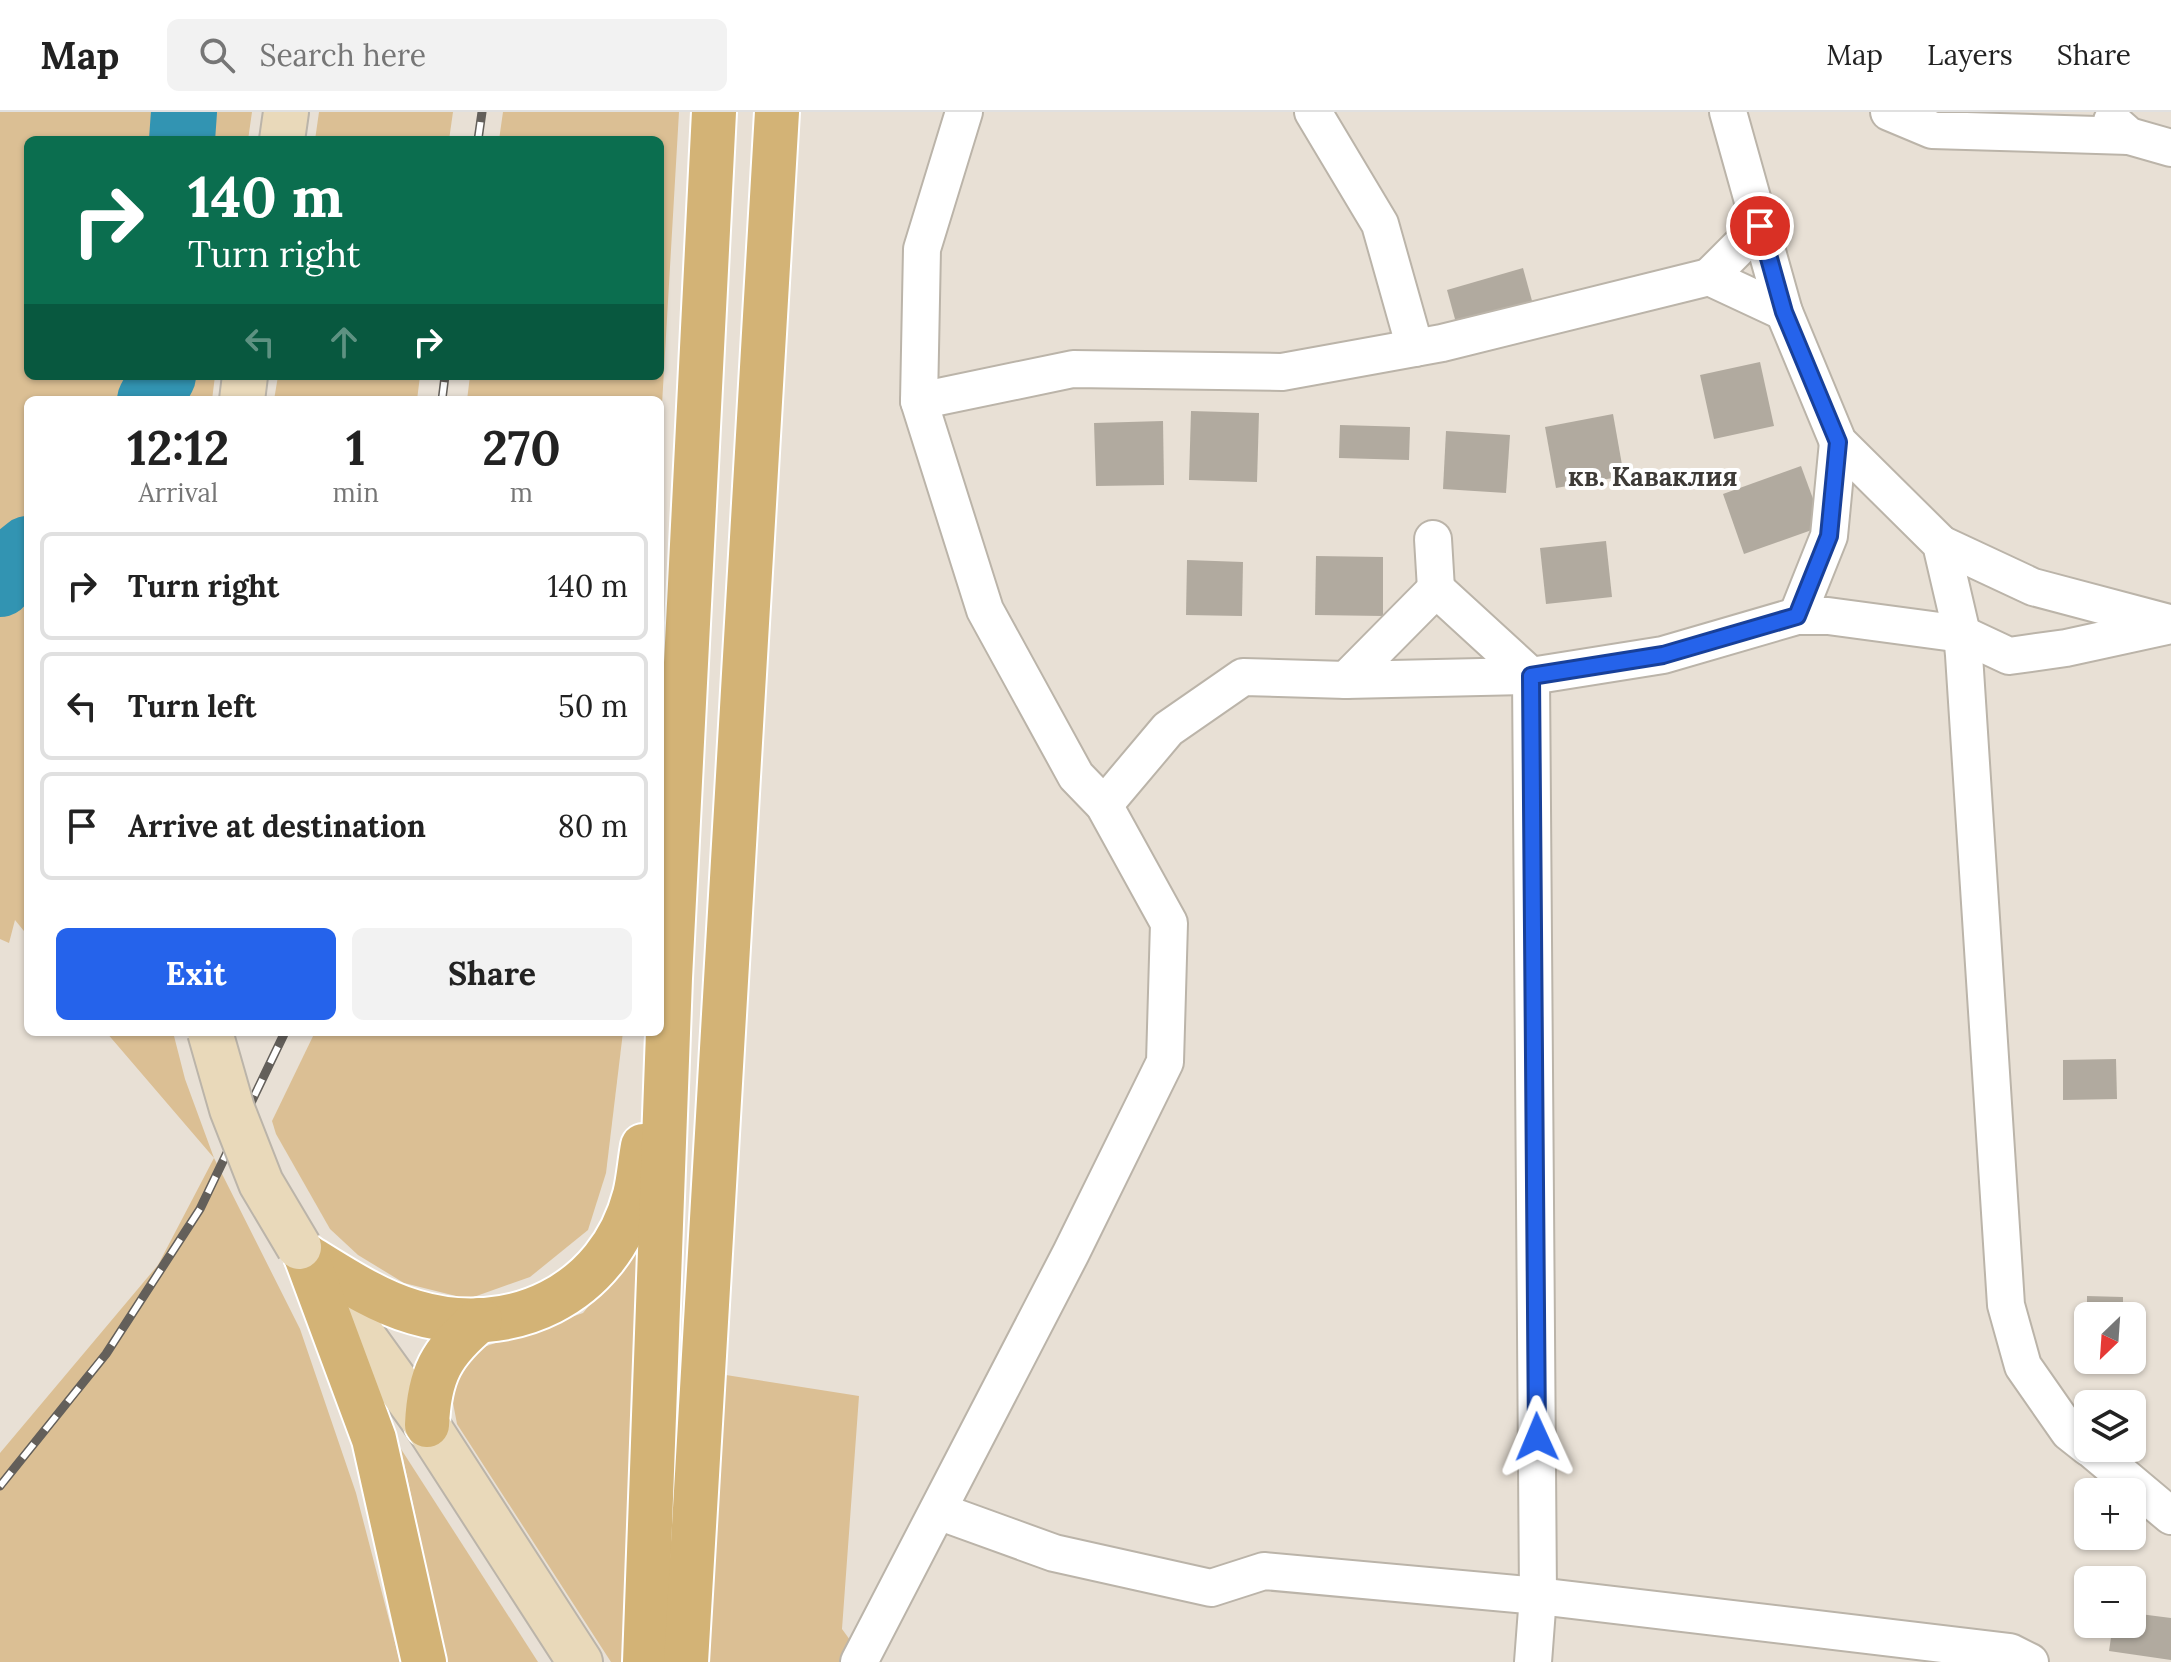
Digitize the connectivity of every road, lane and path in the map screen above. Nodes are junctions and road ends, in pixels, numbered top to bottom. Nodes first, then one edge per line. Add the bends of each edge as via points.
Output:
1 (286, 112) edge
2 (714, 112) edge
3 (777, 112) edge
4 (964, 112) edge
5 (1313, 112) edge
6 (1728, 112) edge
7 (1889, 112) edge
8 (2102, 112) edge
9 (283, 136) edge
10 (2129, 136) junction
11 (2171, 148) edge
12 (1760, 226) junction
13 (1709, 277) junction
14 (1784, 312) junction
15 (1415, 348) junction
16 (919, 401) junction
17 (1838, 442) junction
18 (1433, 539) dead end
19 (1941, 544) junction
20 (1436, 589) junction
21 (1797, 616) junction
22 (2171, 624) edge
23 (1962, 634) junction
24 (1531, 676) junction
25 (1346, 680) junction
26 (1104, 805) junction
27 (670, 978) junction
28 (664, 1015) edge
29 (211, 1036) edge
30 (661, 1036) edge
31 (302, 1251) junction
32 (480, 1320) junction
33 (427, 1425) junction
34 (2074, 1436) edge
35 (2107, 1462) edge
36 (938, 1511) junction
37 (2171, 1516) edge
38 (1538, 1596) junction
39 (424, 1662) edge
40 (580, 1662) edge
41 (645, 1662) edge
42 (686, 1662) edge
43 (859, 1662) edge
44 (1533, 1662) edge
45 (2030, 1662) edge

1 - 9 main road
2 - 27 main road
3 - 42 main road
4 - 16 street via 922,249
5 - 15 street via 1380,224
6 - 12 street
7 - 10 street via 1932,130
8 - 10 street
10 - 11 street
12 - 13 street
12 - 14 street
13 - 14 street
13 - 15 street
14 - 17 street
15 - 16 street via 1282,372 1073,369
16 - 26 street via 985,610 1076,776
17 - 19 street
17 - 21 street via 1829,536
18 - 20 street
19 - 22 street via 2033,587
19 - 23 street
20 - 24 street
20 - 25 street
21 - 23 street
21 - 24 street via 1663,655
22 - 23 street via 2009,656
23 - 34 street via 2006,1305 2023,1366
24 - 25 street
24 - 38 street
25 - 26 street via 1243,677 1168,729
26 - 36 street via 1169,923 1165,1062
27 - 28 main road
27 - 41 main road
29 - 31 main road, bridge via 261,1183
30 - 32 main road via 635,1196 602,1261 544,1307 510,1318
31 - 32 main road via 374,1296 411,1311 440,1319
31 - 33 main road
31 - 39 main road via 374,1439
32 - 33 main road via 456,1339 438,1365 428,1394
33 - 40 main road
35 - 37 street
36 - 38 street via 1054,1553 1211,1588 1264,1571
36 - 43 street
38 - 44 street
38 - 45 street via 2010,1652

